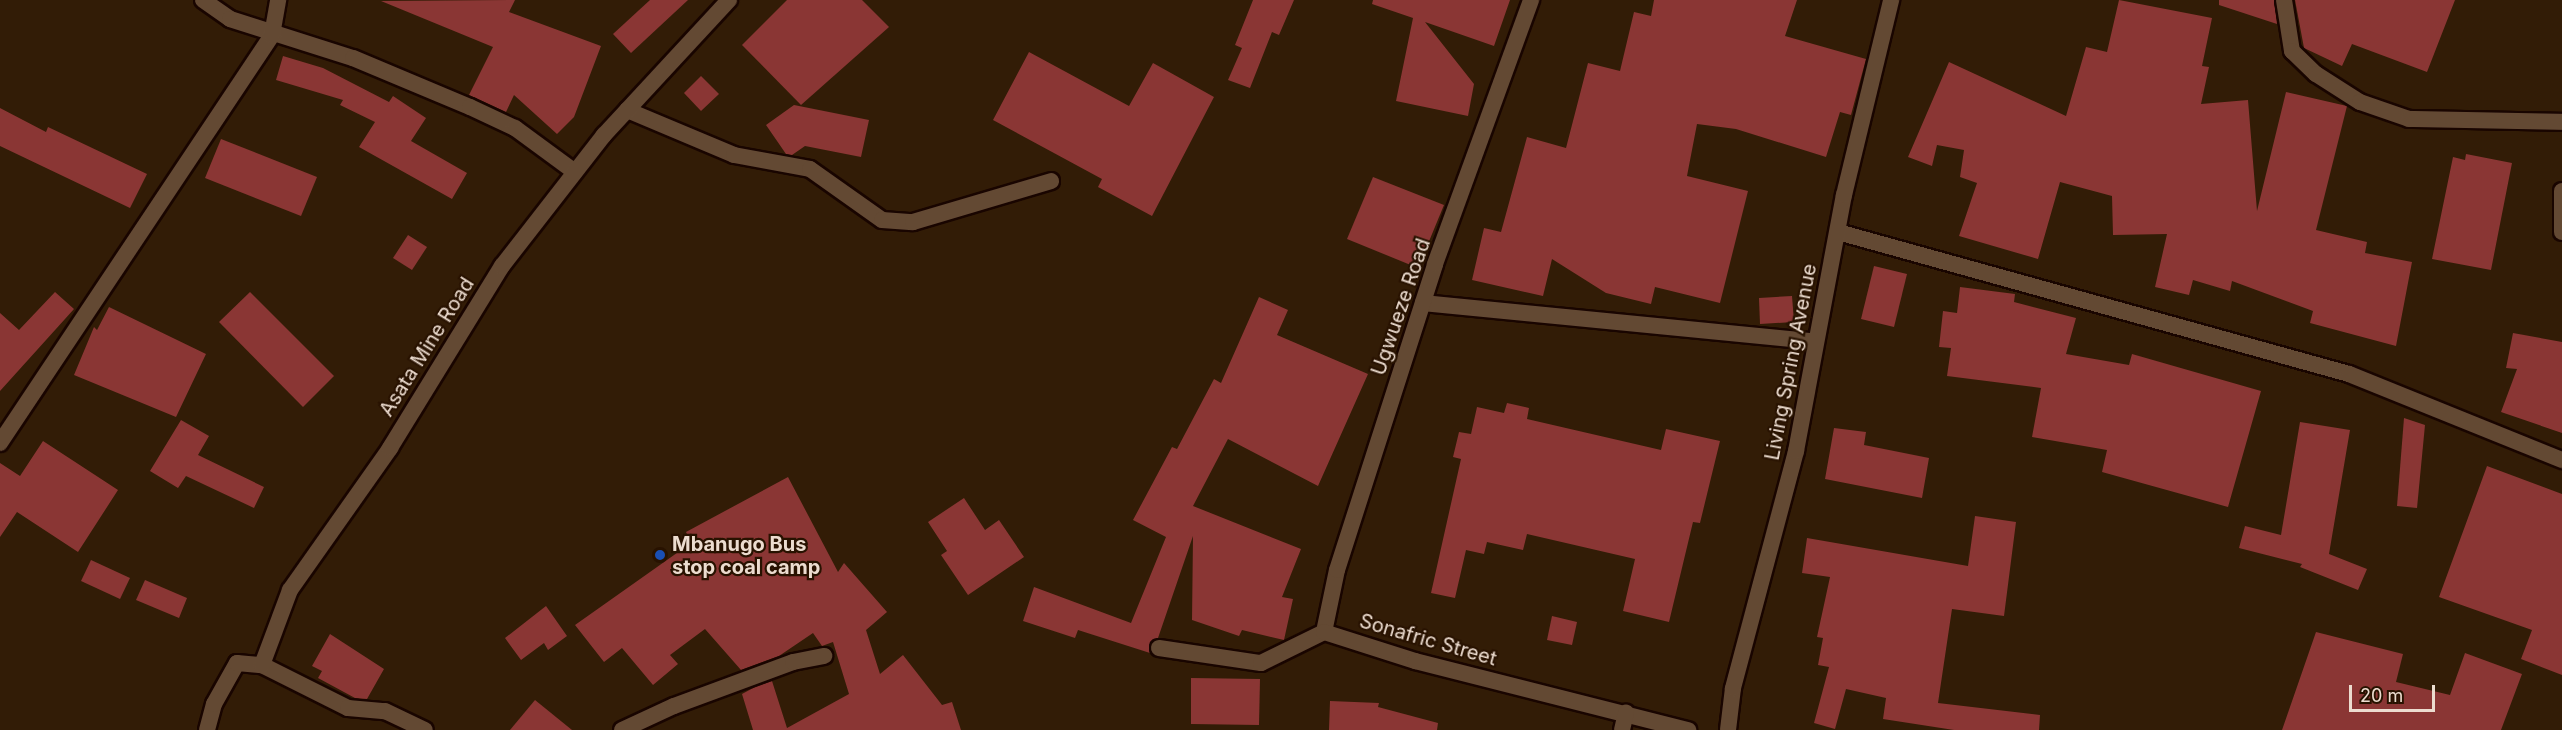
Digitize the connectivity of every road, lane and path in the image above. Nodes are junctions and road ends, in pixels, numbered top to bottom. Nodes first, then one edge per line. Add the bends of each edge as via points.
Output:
1 (203, 0) edge
2 (278, 0) edge
3 (729, 0) edge
4 (1531, 0) edge
5 (1891, 0) edge
6 (2284, 0) edge
7 (272, 35) junction
8 (627, 110) junction
9 (2562, 122) edge
10 (575, 172) junction
11 (1051, 181) dead end
12 (2562, 191) edge
13 (1838, 232) junction
14 (2562, 232) edge
15 (1423, 303) junction
16 (1814, 342) junction
17 (0, 443) edge
18 (2562, 460) edge
19 (1324, 632) junction
20 (1159, 648) dead end
21 (824, 656) dead end
22 (262, 665) junction
23 (1626, 712) junction
24 (207, 730) edge
25 (425, 730) edge
26 (622, 730) edge
27 (1622, 730) edge
28 (1688, 730) edge
29 (1728, 730) edge

1 - 7 street via 230,19
2 - 7 street
3 - 8 street, Asata Mine Road
4 - 15 street, Ugwueze Road
5 - 13 street, Living Spring Avenue
6 - 9 street via 2292,51 2360,102 2409,119
7 - 10 street via 353,58 470,107 515,128
7 - 17 street
8 - 10 street, Asata Mine Road
8 - 11 street via 734,155 810,170 882,220 913,222
10 - 22 street, Asata Mine Road via 502,266 390,448 290,590
12 - 14 street
13 - 16 street, Living Spring Avenue
13 - 18 street via 2349,374
15 - 16 street
15 - 19 street, Ugwueze Road via 1337,570
16 - 29 street, Living Spring Avenue via 1796,451 1733,688
19 - 20 street via 1261,663
19 - 23 street, Sonafric Street via 1415,661
21 - 26 street via 783,666 674,706
22 - 24 street via 237,663 214,704
22 - 25 street via 348,708 385,711
23 - 27 street
23 - 28 street, Sonafric Street

